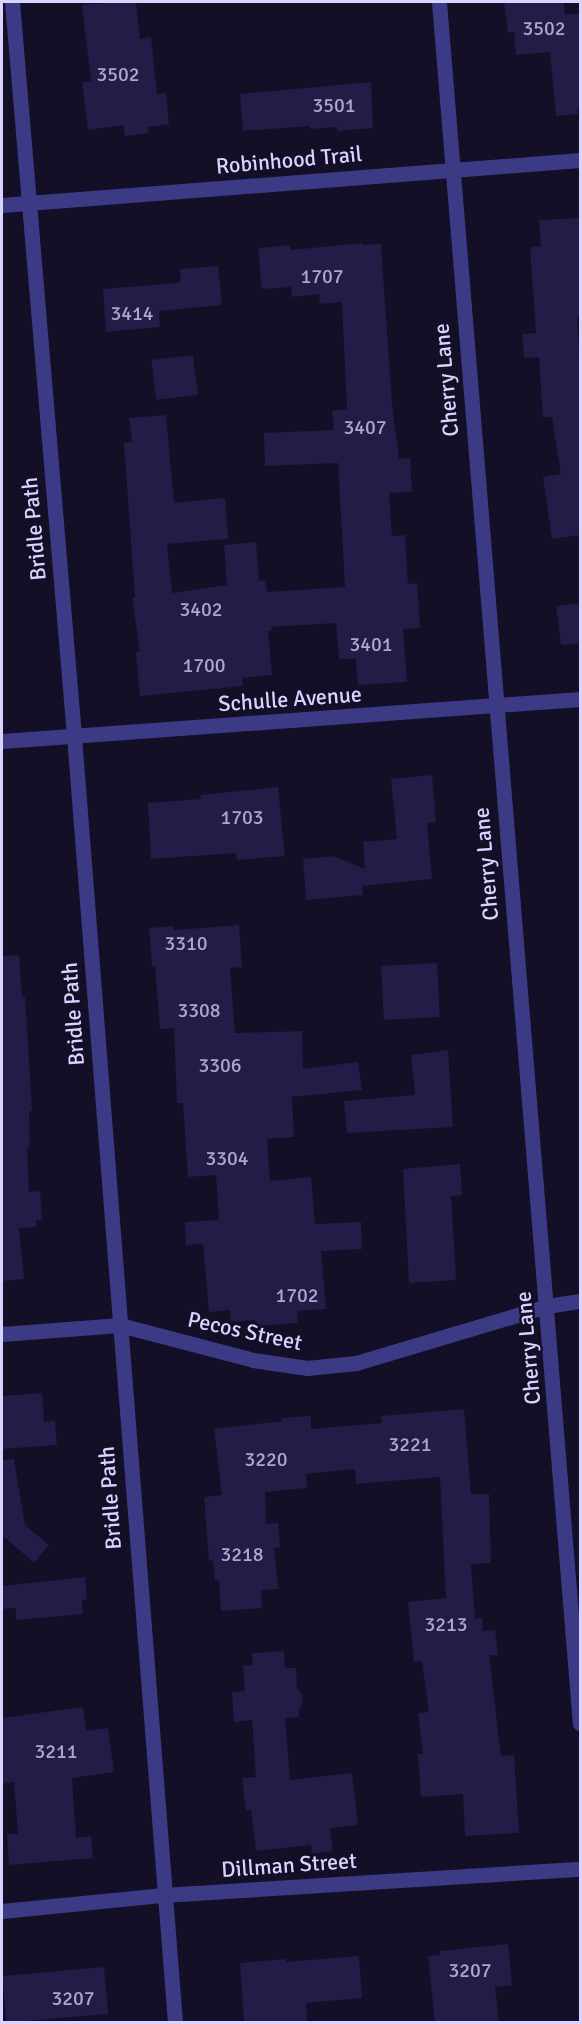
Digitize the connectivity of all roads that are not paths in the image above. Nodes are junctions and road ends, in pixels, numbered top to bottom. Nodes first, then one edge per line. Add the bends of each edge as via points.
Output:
1 (12, 2) edge
2 (439, 2) edge
3 (580, 160) edge
4 (451, 169) junction
5 (29, 203) junction
6 (2, 205) edge
7 (580, 699) edge
8 (495, 707) junction
9 (74, 736) junction
10 (2, 741) edge
11 (580, 1301) edge
12 (547, 1306) junction
13 (120, 1325) junction
14 (2, 1334) edge
15 (580, 1723) edge
16 (580, 1869) edge
17 (163, 1895) junction
18 (2, 1911) edge
19 (175, 2022) edge

1 - 5 street, Bridle Path
2 - 4 street, Cherry Lane
3 - 4 street, Robinhood Trail
4 - 5 street, Robinhood Trail
4 - 8 street, Cherry Lane
5 - 6 street, Robinhood Trail
5 - 9 street, Bridle Path
7 - 8 street, Schulle Avenue
8 - 9 street, Schulle Avenue
8 - 12 street, Cherry Lane
9 - 10 street, Schulle Avenue
9 - 13 street, Bridle Path
11 - 12 street, Pecos Street
12 - 13 street, Pecos Street via 356,1363 307,1368 253,1360
12 - 15 street, Cherry Lane
13 - 14 street, Pecos Street
13 - 17 street, Bridle Path
16 - 17 street, Dillman Street
17 - 18 street, Dillman Street
17 - 19 street, Bridle Path

